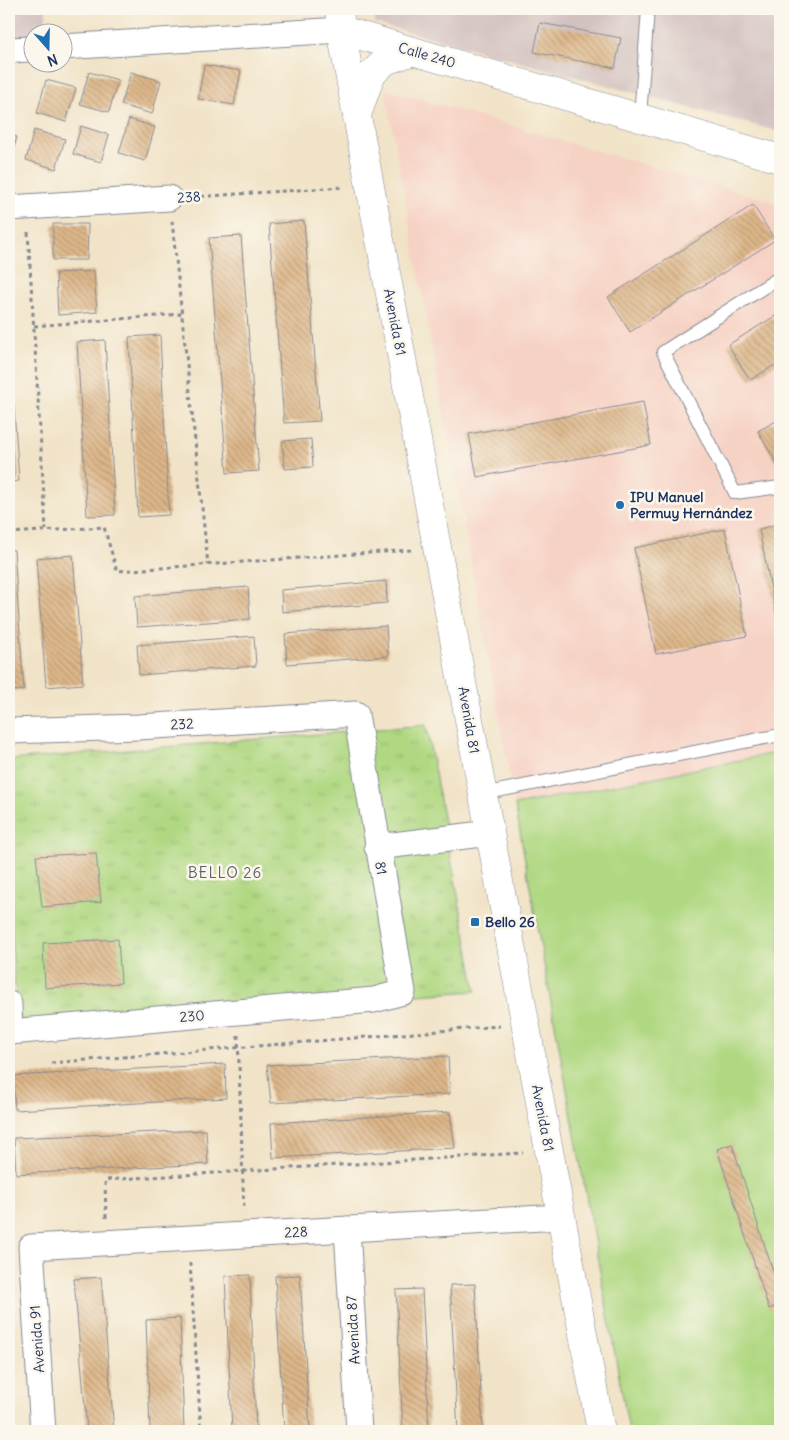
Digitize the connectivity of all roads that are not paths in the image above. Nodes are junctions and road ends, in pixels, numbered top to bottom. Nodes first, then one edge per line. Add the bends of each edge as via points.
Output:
1 (648, 9) edge
2 (340, 20) edge
3 (72, 46) edge
4 (22, 49) edge
5 (9, 50) edge
6 (413, 51) junction
7 (357, 117) junction
8 (640, 117) junction
9 (780, 158) edge
10 (169, 198) road end
11 (17, 207) edge
12 (780, 277) edge
13 (780, 487) edge
14 (356, 714) joint
15 (9, 731) edge
16 (780, 735) edge
17 (482, 794) junction
18 (490, 833) junction
19 (378, 846) junction
20 (374, 1000) joint
21 (9, 1004) edge
22 (561, 1217) junction
23 (347, 1230) junction
24 (31, 1247) joint
25 (43, 1431) edge
26 (358, 1431) edge
27 (601, 1431) edge

1 - 8 lane
2 - 3 street, Calle 240
2 - 6 main road, Calle 240
2 - 7 main road, Avenida 81
4 - 5 street
6 - 7 main road via 385,60 371,75
6 - 8 main road, Calle 240
7 - 17 main road, Avenida 81
8 - 9 main road, Calle 240
10 - 11 street, 238
12 - 13 lane via 663,352 735,493
14 - 15 street, 232
14 - 19 street, 81
16 - 17 lane
17 - 18 main road, Avenida 81
18 - 19 street
18 - 22 main road, Avenida 81
19 - 20 street, 81 via 403,992
20 - 21 street, 230 via 10,1032
22 - 23 street, 228
22 - 27 main road, Avenida 81
23 - 24 street, 228
23 - 26 street, Avenida 87
24 - 25 street, Avenida 91

